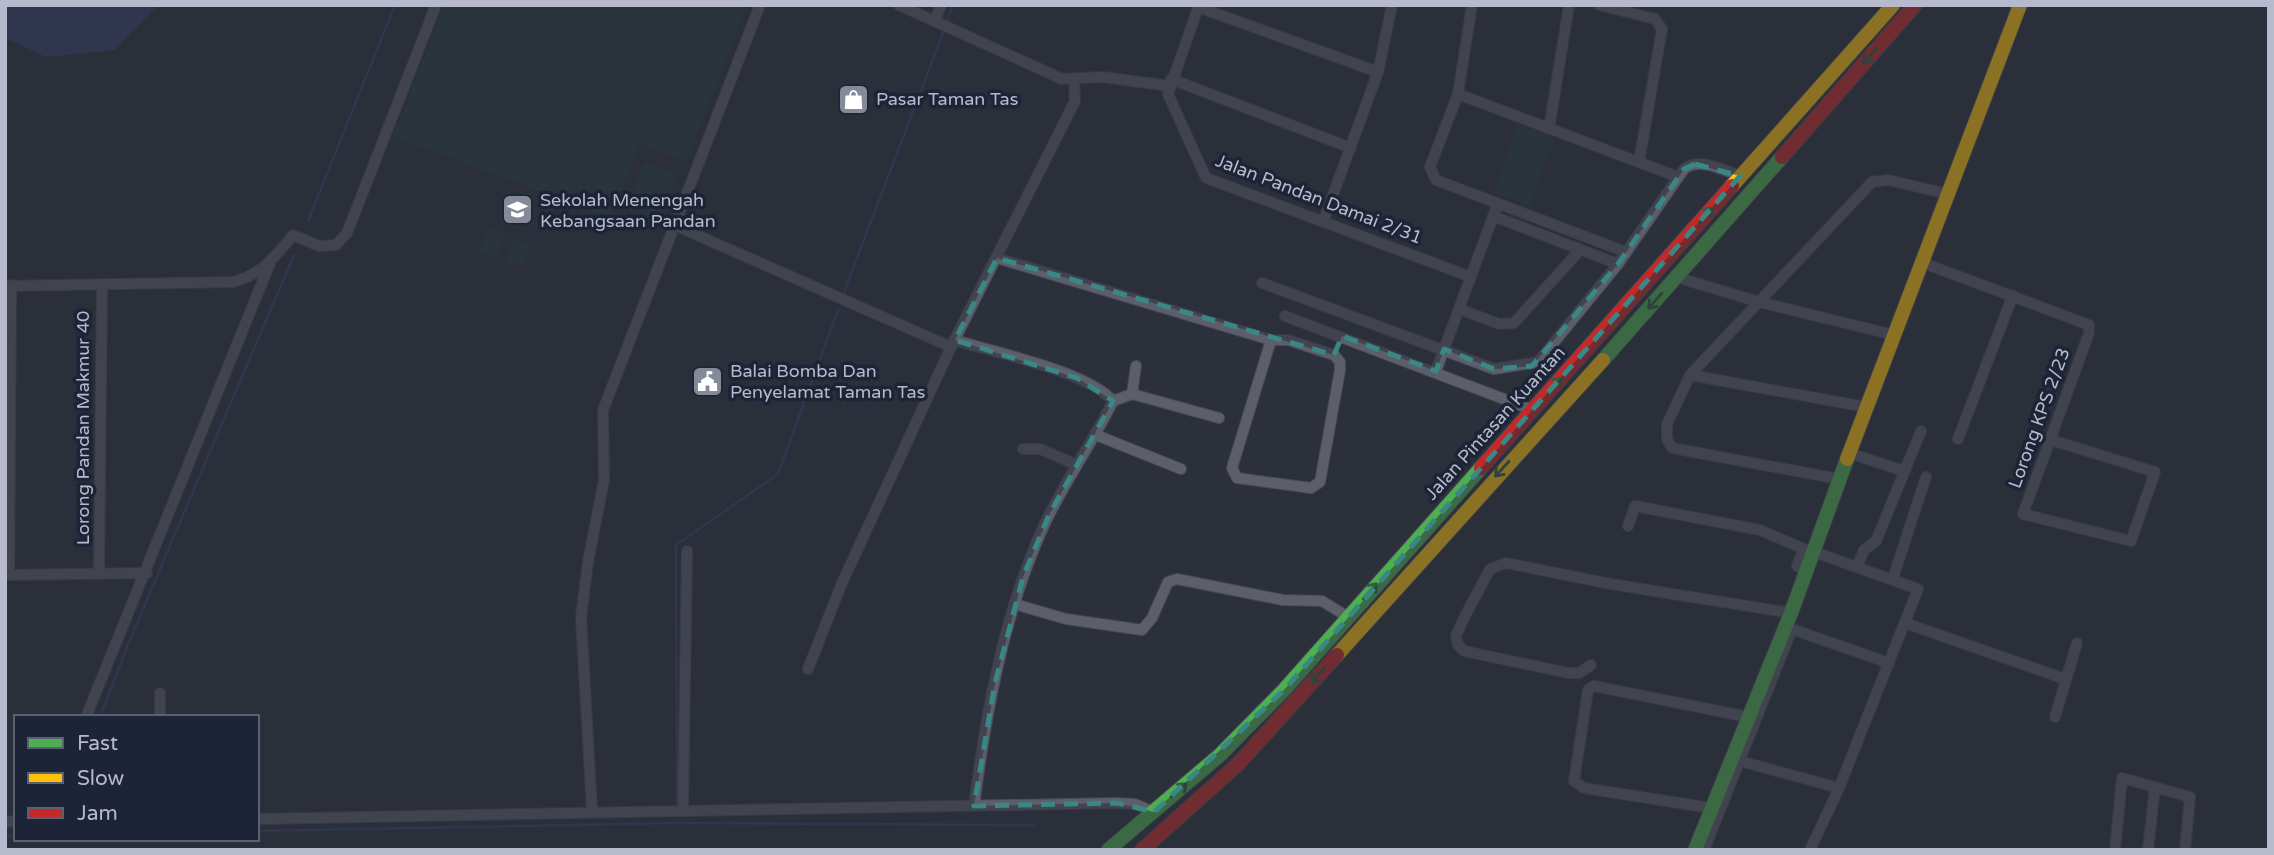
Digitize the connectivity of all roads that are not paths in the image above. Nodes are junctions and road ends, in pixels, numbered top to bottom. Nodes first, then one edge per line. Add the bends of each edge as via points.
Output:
1 (436, 5) edge
2 (760, 5) edge
3 (899, 5) edge
4 (941, 5) edge
5 (1392, 5) edge
6 (1472, 5) edge
7 (1569, 5) edge
8 (1600, 5) edge
9 (1893, 5) edge
10 (1915, 5) edge
11 (2020, 5) edge
12 (1199, 6) edge
13 (935, 20) junction
14 (1378, 72) junction
15 (1074, 80) junction
16 (1170, 82) junction
17 (1458, 94) junction
18 (1549, 129) junction
19 (1351, 148) junction
20 (1639, 162) junction
21 (1740, 176) junction
22 (1678, 177) junction
23 (1948, 194) junction
24 (1498, 203) junction
25 (1493, 216) junction
26 (1323, 222) junction
27 (674, 225) junction
28 (1580, 250) junction
29 (1626, 252) junction
30 (997, 258) junction
31 (1923, 262) junction
32 (270, 264) junction
33 (1618, 264) junction
34 (1471, 277) junction
35 (1676, 277) junction
36 (1262, 283) dead end
37 (102, 284) junction
38 (8, 285) edge
39 (2013, 295) junction
40 (1759, 302) junction
41 (1459, 309) junction
42 (1285, 316) dead end
43 (1894, 335) junction
44 (1342, 336) junction
45 (1271, 340) junction
46 (953, 343) junction
47 (1444, 349) junction
48 (1334, 355) junction
49 (1136, 366) dead end
50 (1436, 370) junction
51 (1690, 375) junction
52 (1132, 394) junction
53 (1113, 401) junction
54 (1866, 407) junction
55 (1533, 410) junction
56 (1219, 418) dead end
57 (1921, 431) dead end
58 (1096, 435) junction
59 (1958, 439) dead end
60 (2049, 439) junction
61 (1023, 449) dead end
62 (1849, 453) junction
63 (1077, 465) junction
64 (1181, 469) dead end
65 (1904, 471) junction
66 (1926, 477) dead end
67 (1839, 480) junction
68 (1628, 526) dead end
69 (687, 551) dead end
70 (1814, 552) junction
71 (1857, 566) junction
72 (1807, 570) junction
73 (99, 572) junction
74 (146, 573) junction
75 (7, 575) edge
76 (1893, 578) junction
77 (1014, 604) junction
78 (1348, 617) junction
79 (1789, 623) junction
80 (1905, 623) junction
81 (2077, 643) dead end
82 (1889, 663) junction
83 (1591, 665) dead end
84 (808, 669) dead end
85 (2065, 679) junction
86 (160, 693) dead end
87 (87, 715) edge
88 (160, 715) edge
89 (1748, 717) junction
90 (2054, 717) dead end
91 (1740, 761) junction
92 (2155, 787) junction
93 (1839, 788) junction
94 (974, 806) junction
95 (1711, 808) junction
96 (683, 809) junction
97 (592, 811) junction
98 (1154, 812) junction
99 (259, 818) edge
100 (1108, 850) edge
101 (1142, 850) edge
102 (1695, 850) edge
103 (1704, 850) edge
104 (1810, 850) edge
105 (2115, 850) edge
106 (2148, 850) edge
107 (2185, 850) edge

1 - 32 street via 344,238 325,247 293,235
2 - 27 street
3 - 13 street
4 - 13 street
5 - 14 street
6 - 17 street
7 - 18 street
8 - 20 street via 1655,19 1662,29
9 - 21 main road, Jalan Pintasan Kuantan
10 -> 35 main road, Jalan Pintasan Kuantan
11 - 23 main road
12 - 14 street
12 - 16 street
13 - 15 street via 1048,74
14 - 19 street
15 - 16 street via 1103,77
15 - 30 street via 1075,101
16 - 19 street
16 - 26 street, Jalan Pandan Damai 2/31 via 1168,94 1206,178
17 - 18 street
17 - 24 street via 1431,175
18 - 20 street
19 - 26 street
20 - 22 street
21 - 22 street via 1695,164
55 -> 21 main road, Jalan Pintasan Kuantan
22 - 29 street
23 - 31 main road
23 - 40 street via 1888,180 1872,182
24 - 25 street
24 - 29 street
25 - 28 street
25 - 34 street
26 - 34 street, Jalan Pandan Damai 2/31
27 - 46 street
27 - 97 street via 601,417 604,480 581,617
28 - 33 street
28 - 41 street via 1514,323 1499,324
29 - 33 street
30 - 45 street
30 - 46 street
31 - 39 street
31 - 43 main road
32 - 37 street via 233,282
32 - 74 street
33 - 47 street via 1532,366 1494,369
34 - 41 street
35 - 40 street
35 -> 101 main road, Jalan Pintasan Kuantan via 1238,764
36 - 47 street
37 - 38 street
37 - 73 street, Lorong Pandan Makmur 40
38 - 75 street
39 - 59 street
39 - 60 street, Lorong KPS 2/23 via 2089,325
40 - 43 street
40 - 51 street
41 - 47 street
42 - 44 street
43 - 54 main road
44 - 48 street
44 - 50 street
45 - 48 street via 1288,340
45 - 48 street via 1232,468 1237,478 1311,488 1320,482 1340,370
46 - 53 street via 1077,377 1103,390
46 - 84 street via 842,583
47 - 50 street
49 - 52 street
50 - 55 street
51 - 54 street
51 - 67 street via 1667,424 1672,448
52 - 53 street
52 - 56 street
53 - 58 street
54 - 62 main road
78 -> 55 main road, Jalan Pintasan Kuantan
57 - 65 street
58 - 63 street
58 - 64 street
60 - 60 street, Lorong KPS 2/23 via 2155,472 2130,541 2023,514
61 - 63 street via 1040,449
62 - 65 street
62 - 67 main road
63 - 77 street via 1041,531
65 - 71 street via 1876,541 1864,550
66 - 76 street
67 - 70 main road
68 - 72 street via 1635,506 1760,530 1804,549 1797,566
69 - 96 street
70 - 71 street
70 - 72 main road
71 - 76 street
72 - 79 main road
73 - 74 street
73 - 75 street
74 - 87 street
76 - 80 street via 1918,589
77 - 78 street via 1066,619 1142,630 1168,582 1177,579 1283,600 1322,601
77 - 94 street via 985,729
98 -> 78 main road, Jalan Pintasan Kuantan via 1220,755
79 - 82 street
79 - 83 street via 1506,563 1490,569 1456,636 1464,651 1568,673 1579,673
79 - 89 main road
79 - 91 street
80 - 82 street
80 - 85 street
81 - 85 street
82 - 93 street
85 - 90 street
86 - 88 street
89 - 95 main road
89 - 95 street via 1594,686 1588,690 1574,781 1584,788
91 - 93 street
91 - 103 street
92 - 105 street via 2122,778
92 - 106 street
92 - 107 street via 2190,797
93 - 104 street
94 - 96 street
94 - 98 street via 1116,803
95 - 102 main road
96 - 97 street
97 - 99 street
98 - 100 main road, Jalan Pintasan Kuantan

